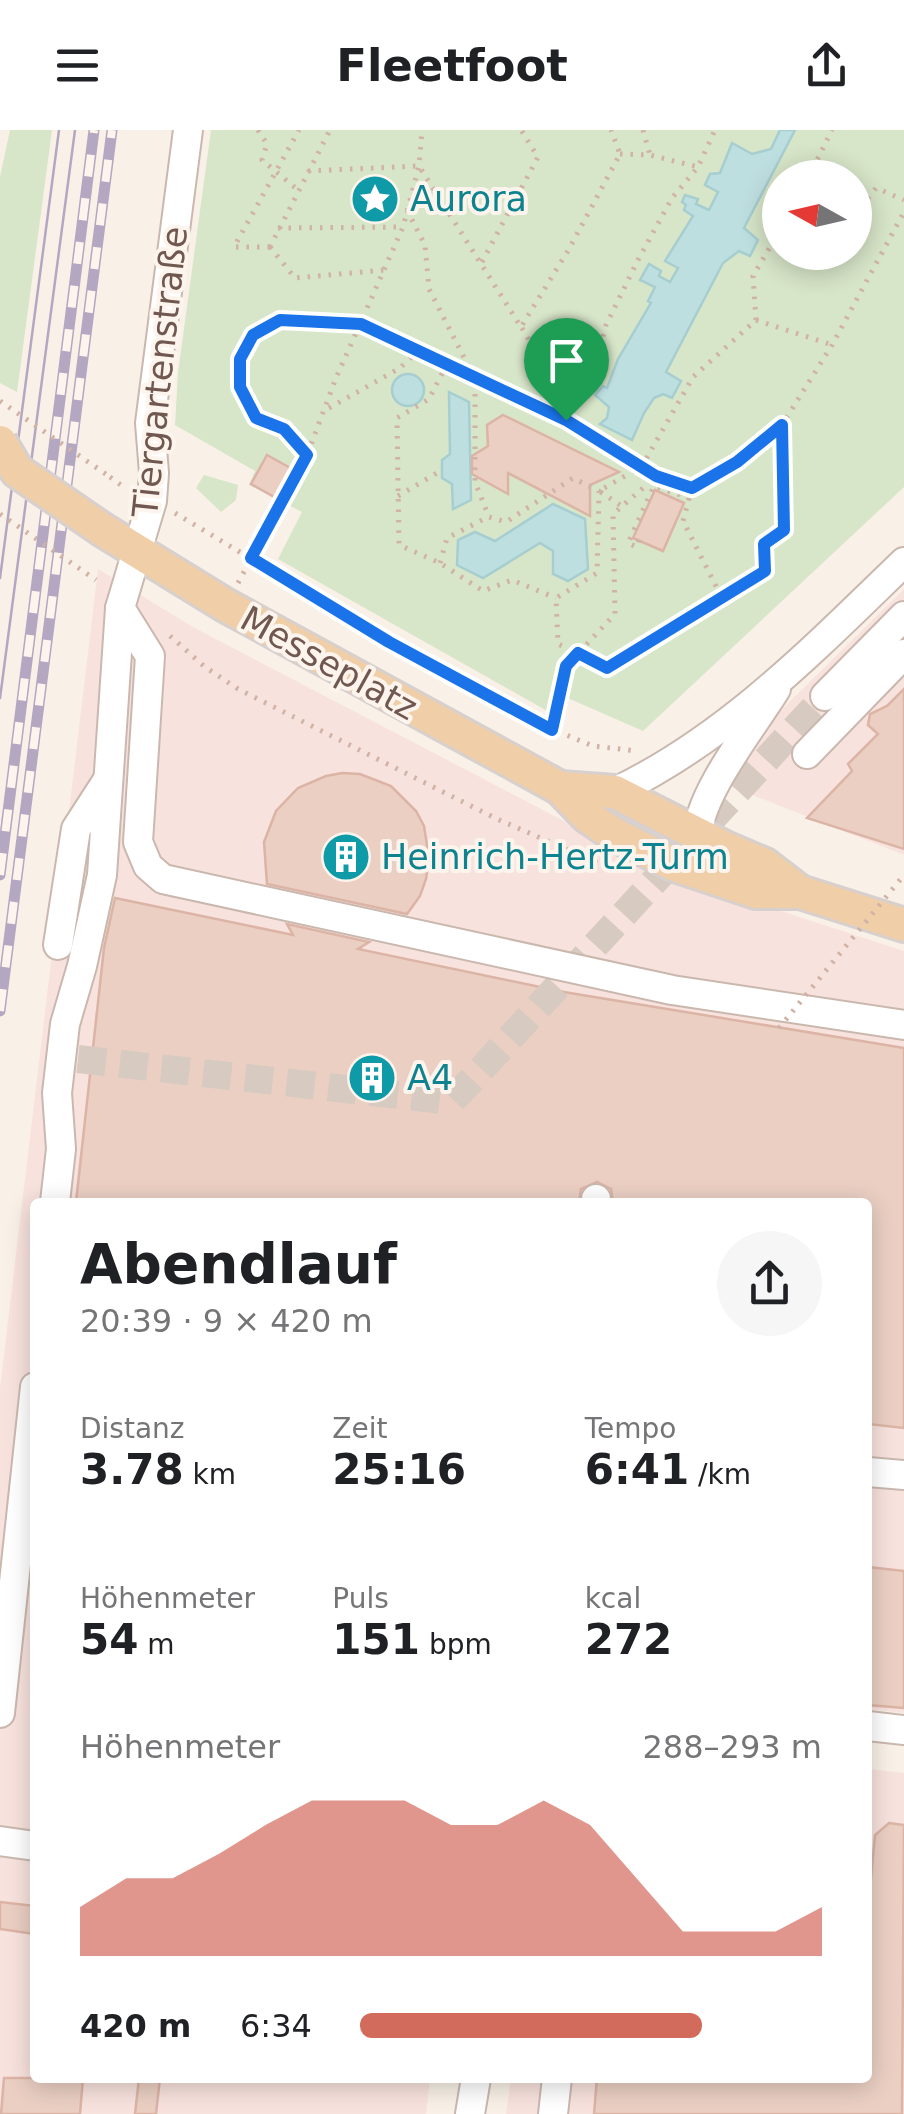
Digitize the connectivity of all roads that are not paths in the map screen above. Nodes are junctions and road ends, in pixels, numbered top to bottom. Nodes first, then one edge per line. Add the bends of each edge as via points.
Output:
1 (188, 130) edge
2 (0, 442) edge
3 (9, 471) edge
4 (138, 553) junction
5 (904, 562) edge
6 (122, 604) junction
7 (904, 616) edge
8 (904, 654) edge
9 (779, 683) junction
10 (825, 696) tunnel mouth
11 (807, 754) dead end
12 (108, 779) junction
13 (560, 788) junction
14 (615, 792) junction
15 (697, 834) junction
16 (705, 875) junction
17 (800, 892) junction
18 (904, 926) edge
19 (58, 945) dead end
20 (904, 1024) edge
21 (55, 1198) edge
22 (30, 1433) edge
23 (872, 1472) edge
24 (904, 1476) edge
25 (0, 1712) edge
26 (872, 1726) edge
27 (904, 1730) edge
28 (0, 1840) edge
29 (30, 1845) edge
30 (475, 2083) edge
31 (557, 2083) edge
32 (470, 2114) edge
33 (554, 2114) edge

1 - 4 street, Tiergartenstraße via 150,422 154,485
2 - 3 main road, bridge
3 - 4 main road, Messeplatz, bridge
4 - 6 street, Tiergartenstraße
4 - 13 main road, Messeplatz
5 - 9 street
6 - 12 street, Tiergartenstraße
6 - 20 street via 150,656 138,842 148,866 163,879 672,990
7 - 10 street
8 - 11 street
9 - 14 street via 682,755
9 - 15 street via 706,801
12 - 19 street via 76,829
12 - 21 street, Tiergartenstraße via 102,874 64,1024 70,1057 57,1093
13 - 14 main road, Messeplatz
13 - 16 main road, Messeplatz via 587,816
14 - 15 main road, Messeplatz
15 - 16 street
15 - 17 main road, Messeplatz via 766,864
16 - 17 main road, Messeplatz via 756,892
17 - 18 main road
22 - 25 street
23 - 24 street
26 - 27 street
28 - 29 street
30 - 32 street
31 - 33 street

